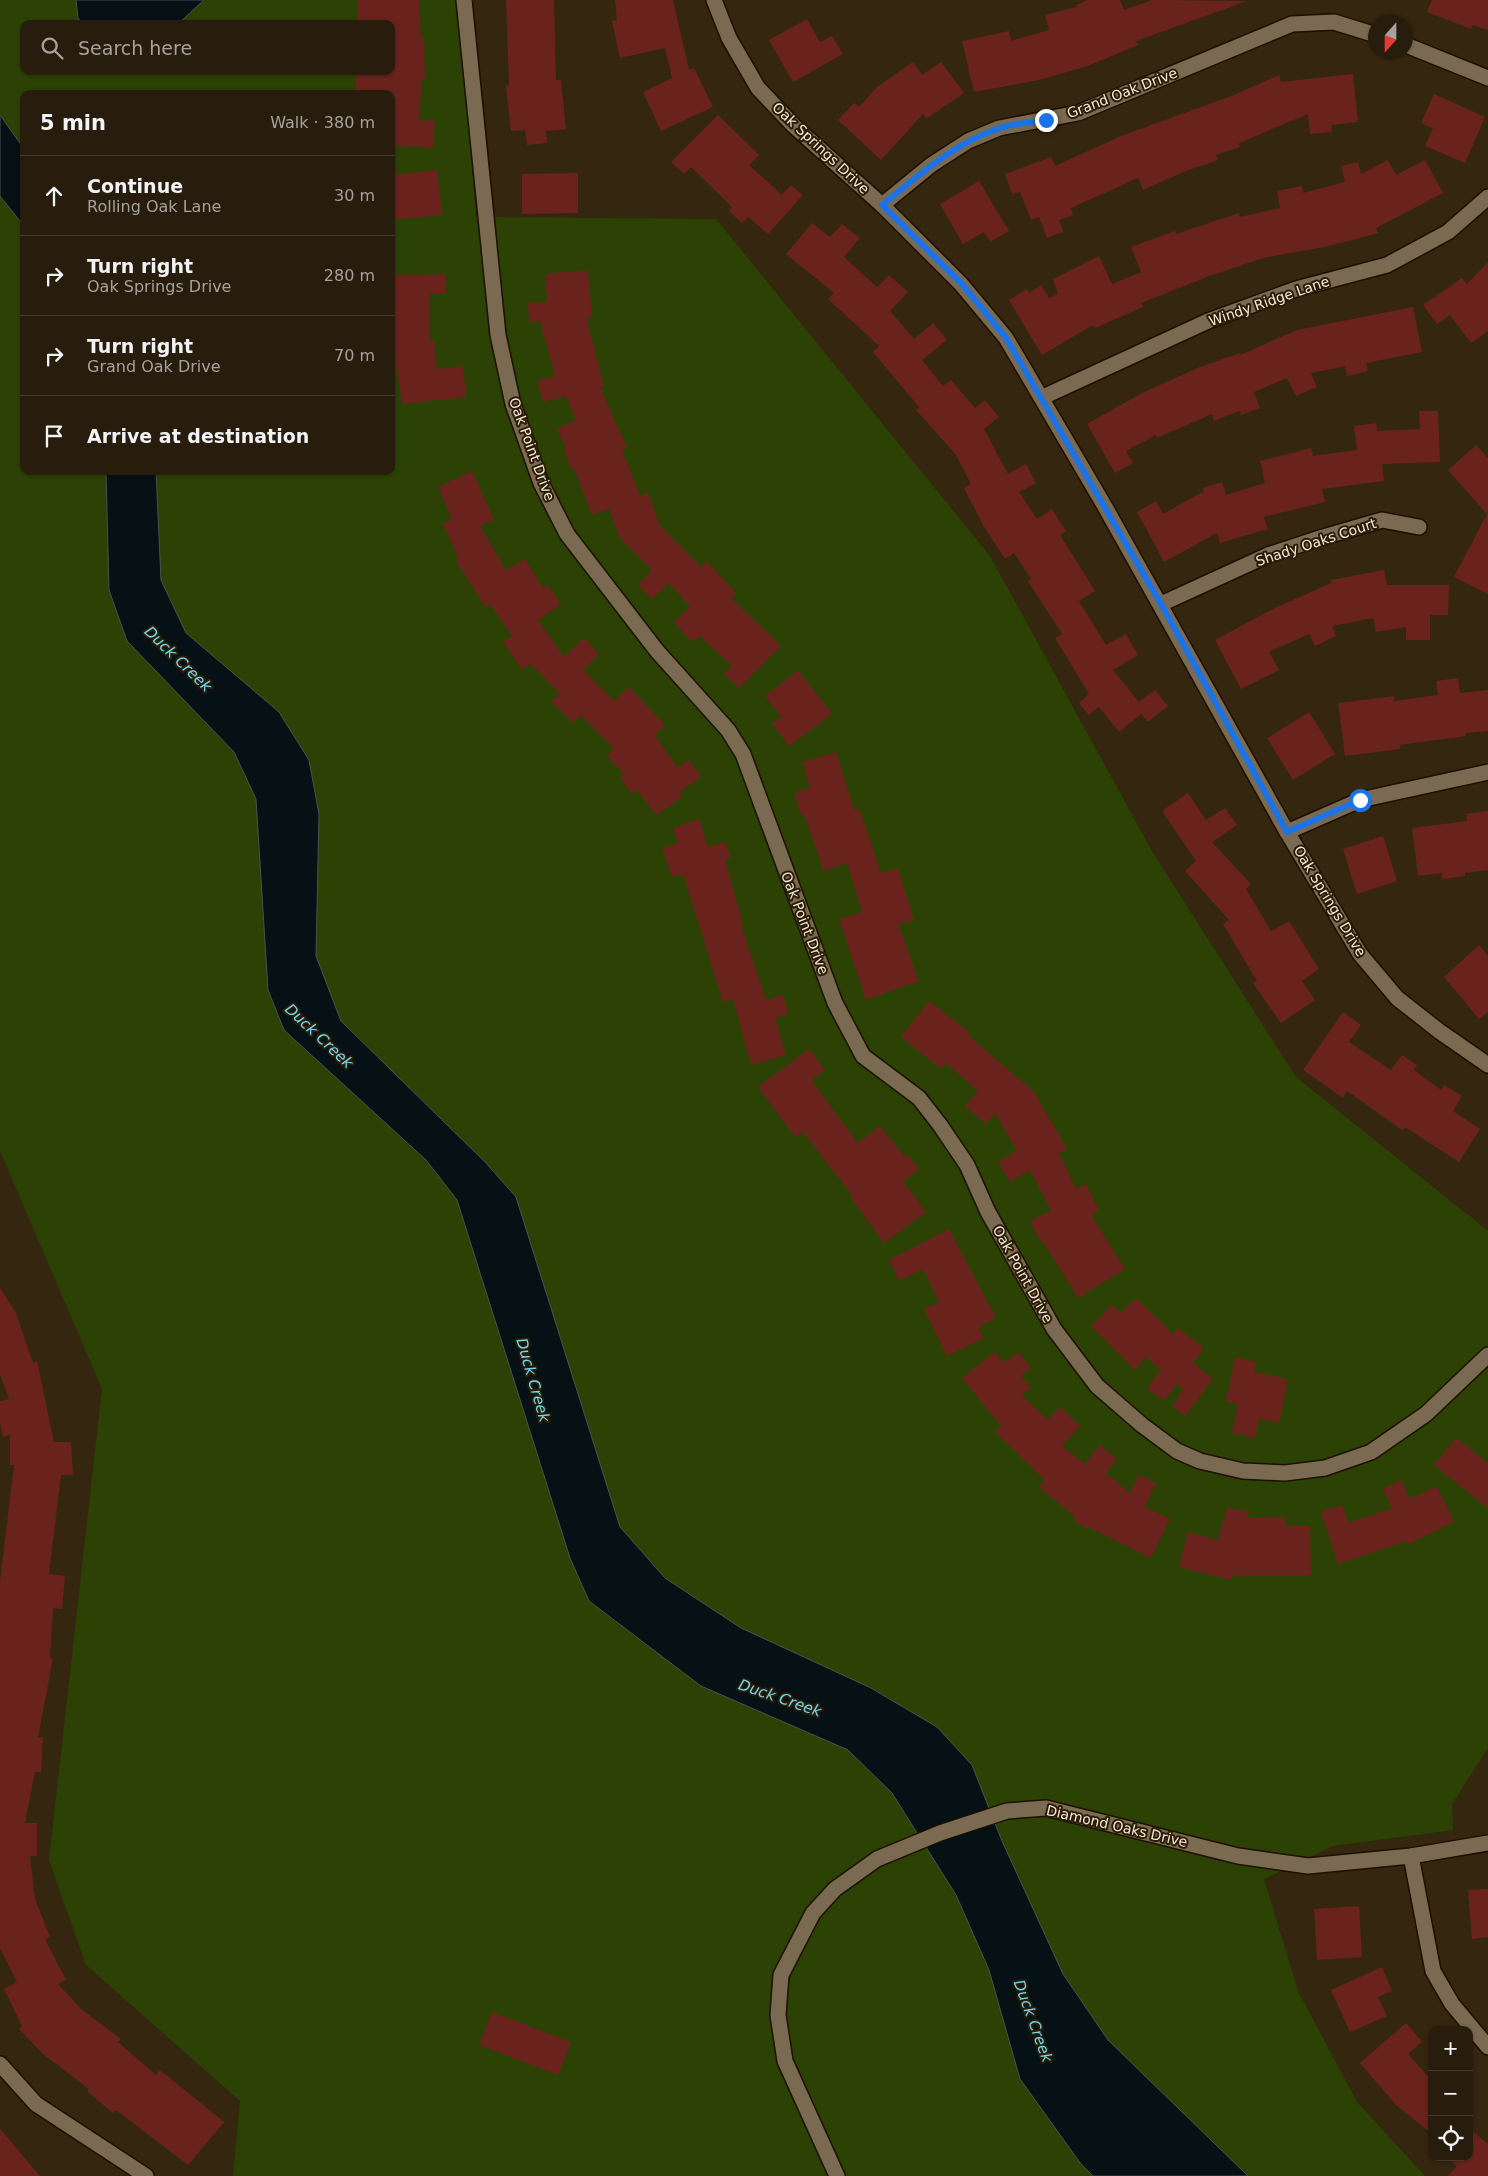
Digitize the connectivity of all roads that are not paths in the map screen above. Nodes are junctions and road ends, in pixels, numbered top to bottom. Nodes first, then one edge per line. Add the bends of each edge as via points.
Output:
1 (464, 0) edge
2 (714, 0) edge
3 (1368, 32) edge
4 (1413, 48) edge
5 (1488, 78) edge
6 (1488, 197) edge
7 (882, 205) junction
8 (1043, 398) junction
9 (1419, 527) dead end
10 (1161, 604) junction
11 (1488, 772) edge
12 (1287, 832) junction
13 (1488, 1065) edge
14 (1488, 1354) edge
15 (1488, 1843) edge
16 (1411, 1856) junction
17 (1488, 2047) edge
18 (0, 2064) edge
19 (146, 2176) edge
20 (836, 2176) edge

1 - 14 street, Oak Point Drive via 498,336 513,404 541,483 567,534 657,651 728,730 743,754 835,1003 859,1048 864,1056 919,1098 940,1125 967,1166 988,1212 1059,1336 1097,1386 1177,1451 1200,1461 1243,1471 1286,1473 1325,1468 1371,1452 1426,1414
2 - 7 street, Oak Springs Drive via 729,38 758,88 794,126
3 - 7 street, Grand Oak Drive via 1334,22 1292,24 1078,113 998,128 968,141 931,165
4 - 5 street
6 - 8 street, Windy Ridge Lane via 1448,232 1387,265 1296,289 1208,321
7 - 8 street, Oak Springs Drive via 962,284 1006,338
8 - 10 street, Oak Springs Drive
9 - 10 street, Shady Oaks Court via 1382,520 1320,538 1268,555
10 - 12 street, Oak Springs Drive
11 - 12 street via 1360,800
12 - 13 street, Oak Springs Drive via 1360,954 1391,990 1438,1031
15 - 16 street, Diamond Oaks Drive
16 - 17 street via 1433,1971 1452,2004
16 - 20 street, Diamond Oaks Drive via 1308,1866 1238,1856 1046,1808 1007,1811 940,1832 877,1859 835,1889 813,1913 781,1975 778,2015 785,2061
18 - 19 street via 36,2104

